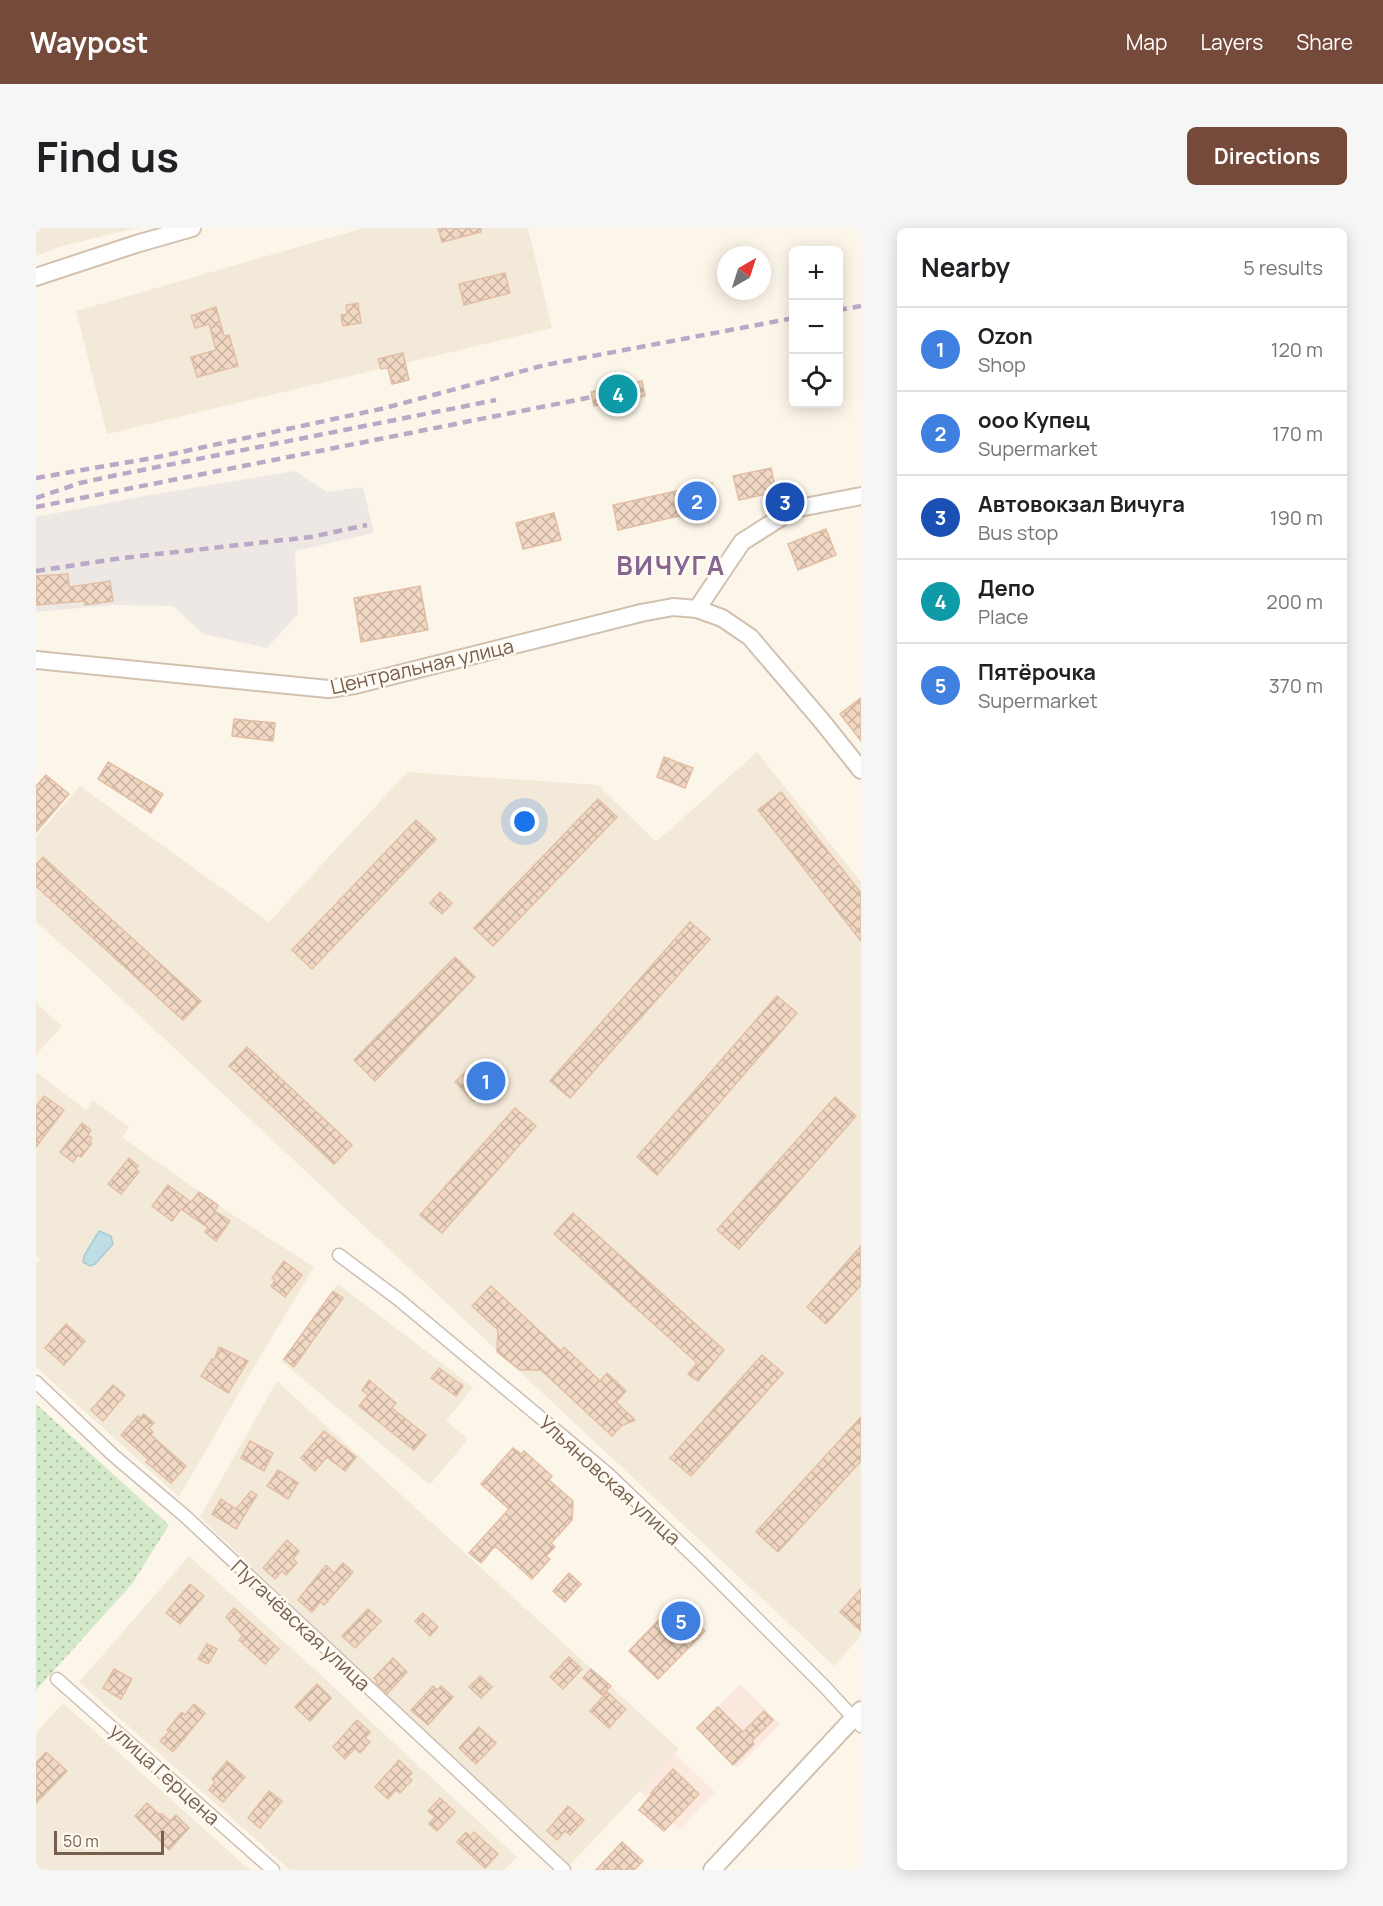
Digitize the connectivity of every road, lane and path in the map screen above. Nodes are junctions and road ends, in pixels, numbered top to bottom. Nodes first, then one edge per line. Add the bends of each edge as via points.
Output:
1 (192, 228) edge
2 (36, 278) edge
3 (861, 496) edge
4 (697, 609) junction
5 (36, 660) edge
6 (861, 770) edge
7 (339, 1255) dead end
8 (36, 1382) edge
9 (57, 1679) dead end
10 (858, 1718) edge
11 (273, 1870) edge
12 (564, 1870) edge
13 (712, 1870) edge

1 - 2 main road
3 - 4 main road via 794,509 742,542
4 - 5 main road, Центральная улица via 673,607 641,613 328,689
4 - 6 main road, Центральная улица via 722,618 750,637
7 - 10 street, Ульяновская улица via 398,1299 607,1473
8 - 12 street, Пугачёвская улица
9 - 11 street, улица Герцена
10 - 13 main road

